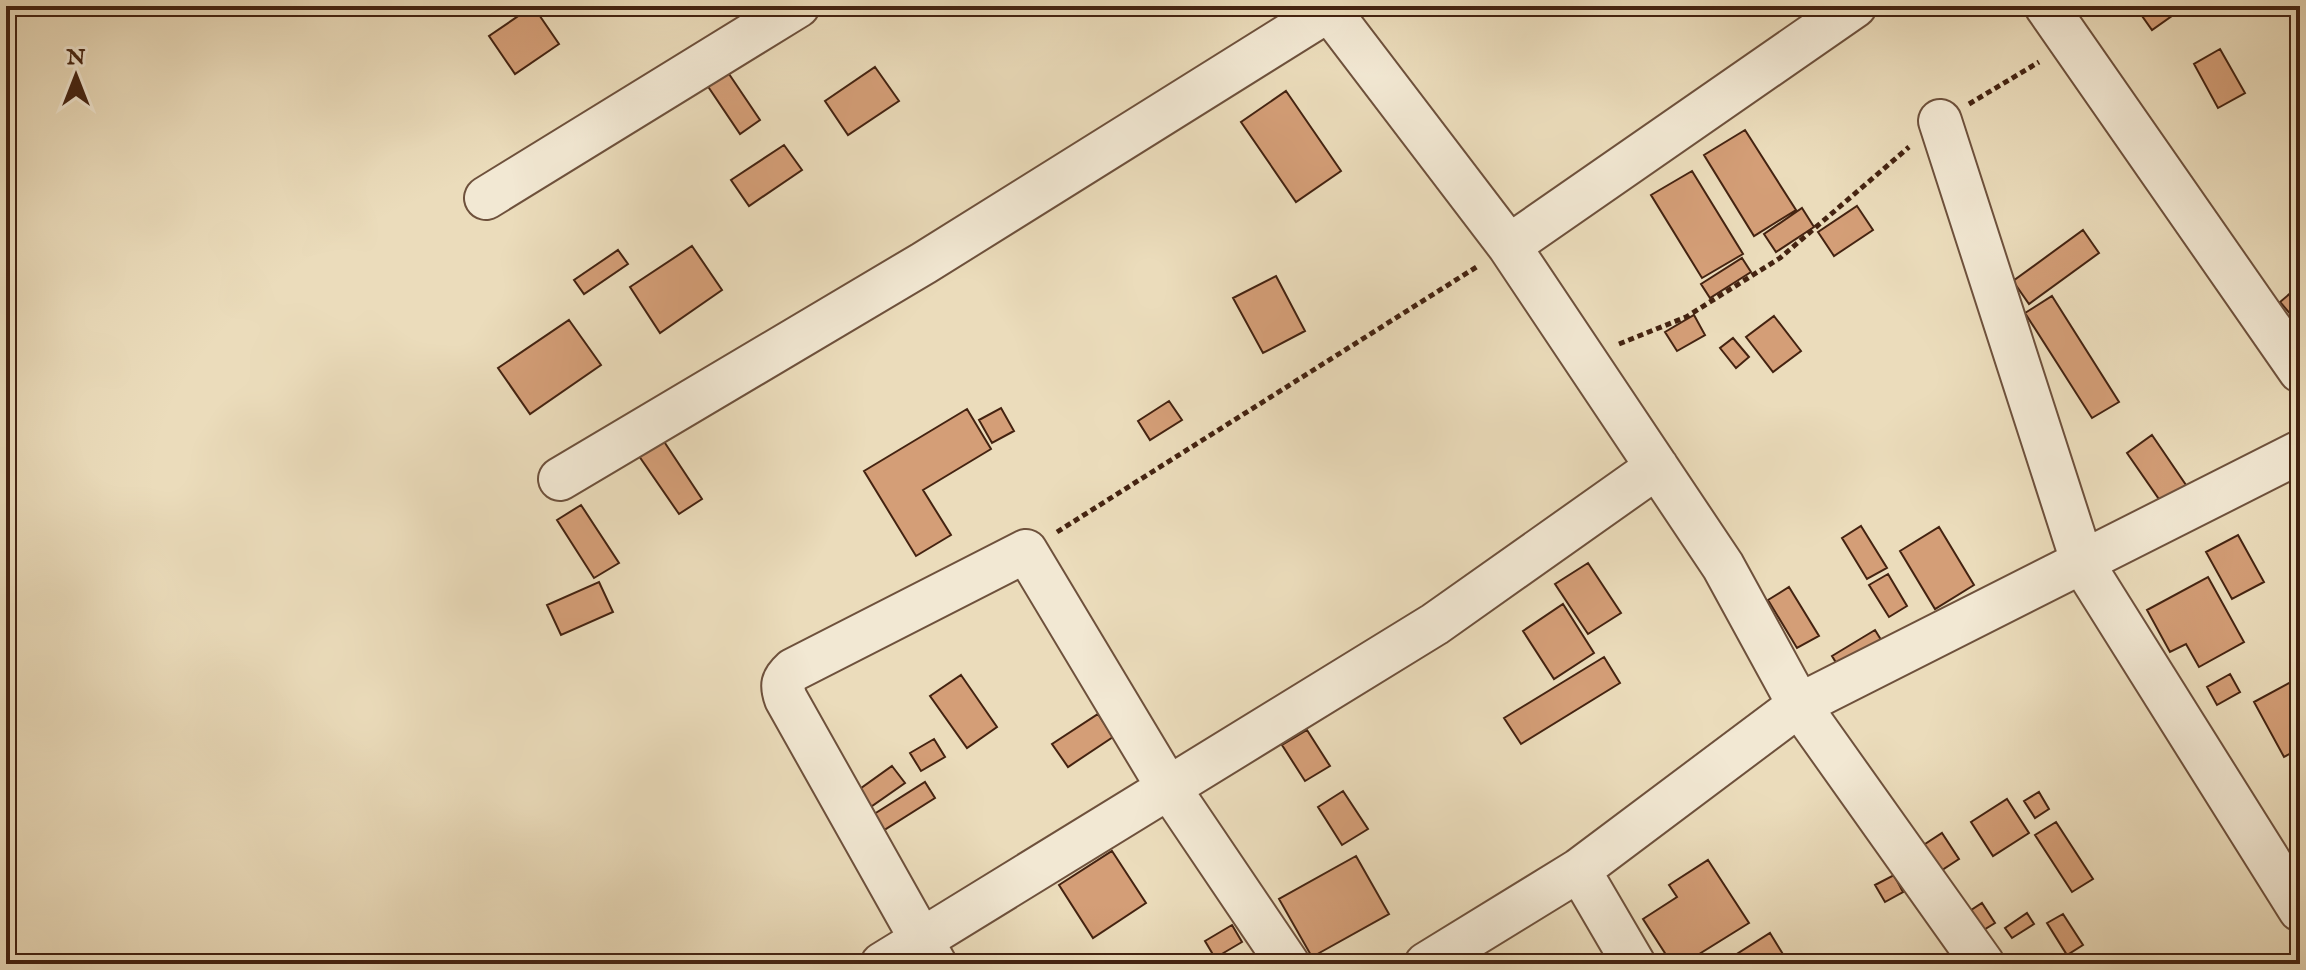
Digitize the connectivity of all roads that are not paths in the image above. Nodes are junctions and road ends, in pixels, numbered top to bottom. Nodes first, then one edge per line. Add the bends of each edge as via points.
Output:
1 (798, 6) edge
2 (1855, 6) edge
3 (2046, 6) edge
4 (1327, 8) edge
5 (1940, 121) road end
6 (486, 198) dead end
7 (1509, 246) junction
8 (2300, 371) edge
9 (2300, 452) edge
10 (1657, 467) junction
11 (560, 479) dead end
12 (2083, 564) junction
13 (1799, 705) junction
14 (1170, 790) junction
15 (1579, 870) junction
16 (2300, 910) edge
17 (927, 952) edge
18 (882, 964) edge
19 (1288, 964) edge
20 (1426, 964) edge
21 (1634, 964) edge
22 (1983, 964) edge

1 - 6 street
2 - 7 street
3 - 8 street
4 - 7 street
4 - 11 street via 924,263
5 - 12 street
7 - 10 street
9 - 12 street
10 - 13 street via 1723,566
10 - 14 street via 1435,624
12 - 13 street
12 - 16 street
13 - 15 street
13 - 22 street
14 - 17 street via 1039,866
14 - 17 street via 1026,551 793,670 783,679 786,699
14 - 19 street
15 - 20 street
15 - 21 street
17 - 18 street

